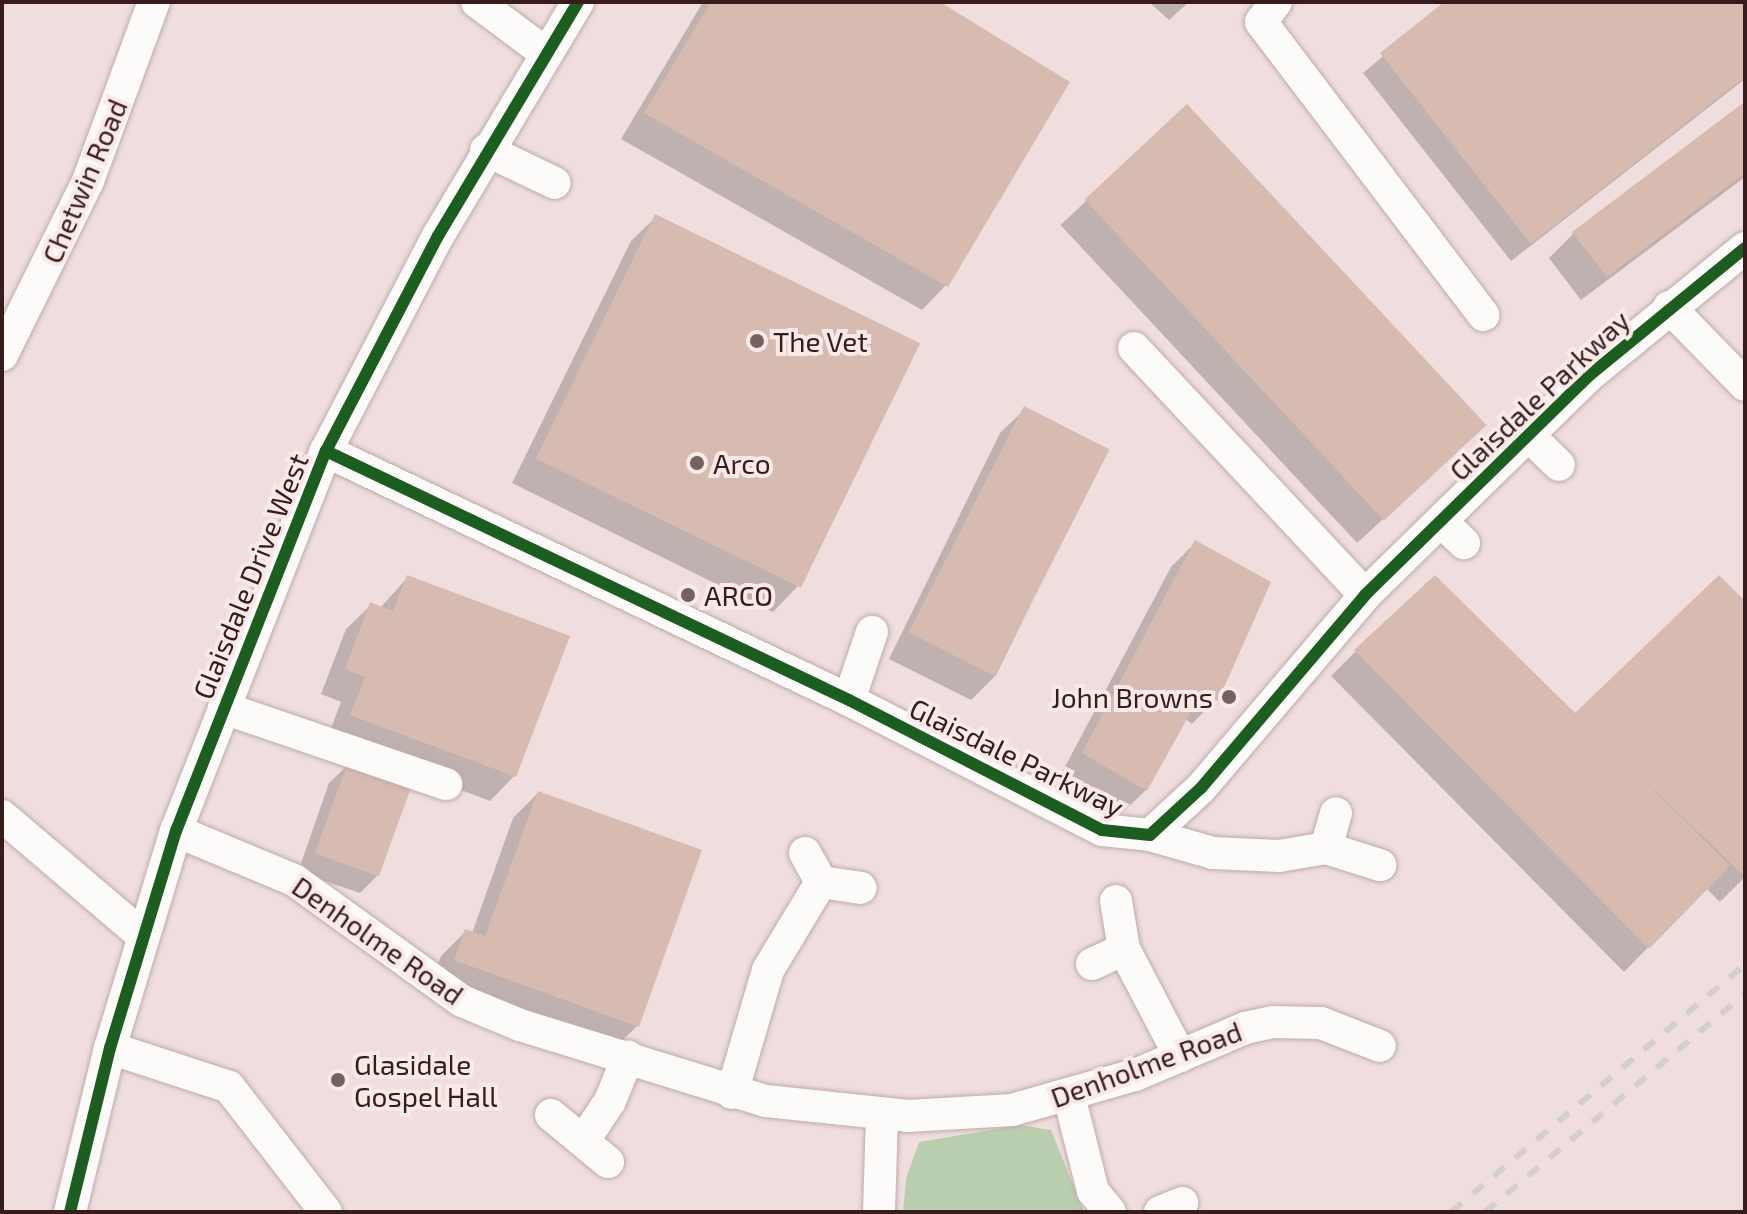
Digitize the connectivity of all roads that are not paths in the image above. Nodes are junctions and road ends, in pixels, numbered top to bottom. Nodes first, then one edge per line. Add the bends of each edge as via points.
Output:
1 (154, 2) edge
2 (477, 2) edge
3 (578, 2) edge
4 (1276, 2) edge
5 (544, 52) junction
6 (486, 150) junction
7 (555, 183) dead end
8 (1745, 248) edge
9 (1669, 307) junction
10 (1483, 315) dead end
11 (1134, 348) dead end
12 (2, 355) edge
13 (1745, 385) edge
14 (1528, 435) junction
15 (326, 451) junction
16 (1559, 465) dead end
17 (1441, 521) junction
18 (1464, 543) dead end
19 (1365, 595) junction
20 (872, 632) dead end
21 (849, 700) junction
22 (224, 708) junction
23 (446, 784) dead end
24 (1336, 813) dead end
25 (2, 816) edge
26 (176, 831) junction
27 (1150, 835) junction
28 (1326, 848) junction
29 (805, 853) dead end
30 (1380, 865) dead end
31 (821, 882) junction
32 (861, 888) dead end
33 (1116, 901) dead end
34 (143, 936) junction
35 (1124, 949) junction
36 (1092, 964) dead end
37 (1380, 1046) dead end
38 (110, 1048) junction
39 (1180, 1056) junction
40 (628, 1057) junction
41 (732, 1093) junction
42 (1069, 1096) junction
43 (882, 1114) junction
44 (551, 1115) dead end
45 (584, 1140) junction
46 (608, 1162) dead end
47 (70, 1212) edge
48 (326, 1212) edge
49 (879, 1212) edge
50 (1110, 1212) edge

1 - 12 street, Chetwin Road via 88,181
2 - 5 street
3 - 5 street, Glaisdale Drive West
4 - 10 street via 1261,22
5 - 6 street, Glaisdale Drive West
6 - 7 street
6 - 15 street, Glaisdale Drive West
8 - 9 street, Glaisdale Parkway
9 - 13 street
9 - 14 street, Glaisdale Parkway
11 - 19 street
14 - 16 street
14 - 17 street, Glaisdale Parkway
15 - 21 street, Glaisdale Parkway
15 - 22 street, Glaisdale Drive West
17 - 18 street
17 - 19 street, Glaisdale Parkway
19 - 27 street, Glaisdale Parkway via 1201,788
20 - 21 street
21 - 27 street, Glaisdale Parkway via 1102,830
22 - 23 street
22 - 26 street, Glaisdale Drive West
24 - 28 street
25 - 34 street
26 - 34 street, Glaisdale Drive West
26 - 40 street, Denholme Road via 294,880 462,1001
27 - 28 street, Glaisdale Parkway via 1213,853 1279,856
28 - 30 street, Glaisdale Parkway
29 - 31 street
31 - 32 street
31 - 41 street via 768,970
33 - 35 street
34 - 38 street, Glaisdale Drive West
35 - 36 street
35 - 39 street
37 - 39 street, Denholme Road via 1321,1023 1273,1022
38 - 47 street, Glaisdale Drive West
38 - 48 street via 229,1087
39 - 42 street, Denholme Road
40 - 41 street, Denholme Road
40 - 45 street via 610,1101
41 - 43 street, Denholme Road via 810,1108
42 - 43 street, Denholme Road via 1012,1110
42 - 50 street via 1093,1191
43 - 49 street
44 - 45 street
45 - 46 street

